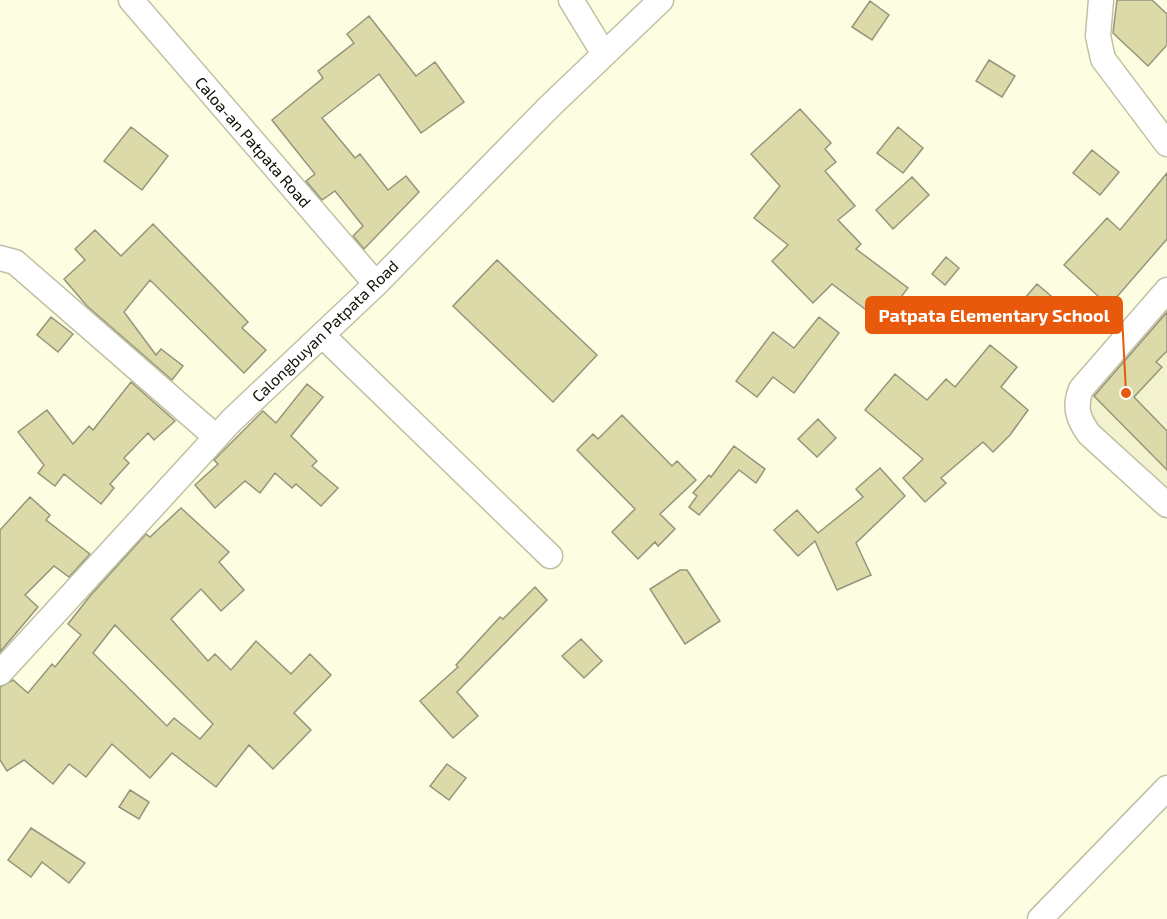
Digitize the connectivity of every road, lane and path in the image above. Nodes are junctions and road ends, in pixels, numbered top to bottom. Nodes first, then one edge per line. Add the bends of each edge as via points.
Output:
1 (131, 0) edge
2 (571, 0) edge
3 (661, 0) edge
4 (1101, 0) edge
5 (604, 54) junction
6 (1167, 144) edge
7 (0, 258) edge
8 (376, 284) junction
9 (1167, 290) edge
10 (322, 335) junction
11 (216, 436) junction
12 (1167, 505) edge
13 (550, 556) dead end
14 (0, 673) edge
15 (1167, 788) edge
16 (1040, 919) edge

1 - 8 street, Caloa-an Patpata Road
2 - 5 street
3 - 5 street, Calongbuyan Patpata Road
4 - 6 street via 1098,36 1103,59
5 - 8 street, Calongbuyan Patpata Road
7 - 11 street via 15,262
8 - 10 street, Calongbuyan Patpata Road
9 - 12 street via 1081,389 1076,405 1080,422 1089,434
10 - 11 street, Calongbuyan Patpata Road
10 - 13 street
11 - 14 street, Calongbuyan Patpata Road
15 - 16 street

